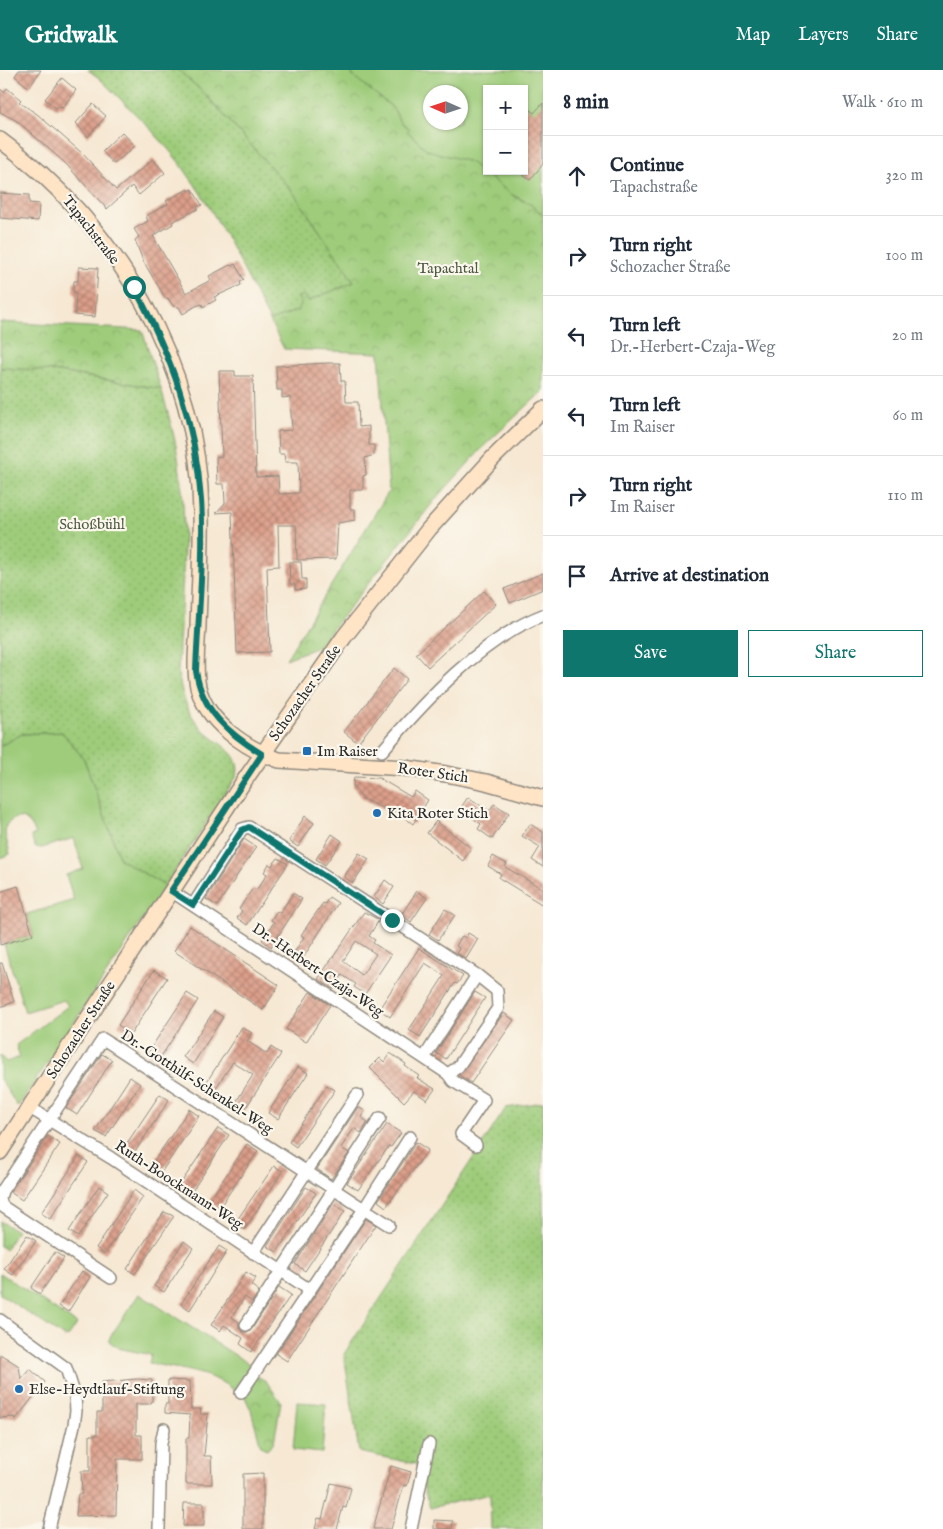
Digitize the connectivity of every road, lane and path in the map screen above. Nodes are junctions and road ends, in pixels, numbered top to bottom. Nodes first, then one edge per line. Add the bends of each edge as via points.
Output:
1 (0, 140) edge
2 (543, 409) edge
3 (543, 615) edge
4 (382, 751) dead end
5 (262, 754) junction
6 (543, 798) edge
7 (171, 891) junction
8 (193, 905) junction
9 (477, 975) junction
10 (424, 1058) junction
11 (448, 1074) junction
12 (357, 1095) dead end
13 (30, 1108) junction
14 (380, 1118) dead end
15 (49, 1121) junction
16 (410, 1137) dead end
17 (476, 1145) dead end
18 (0, 1152) edge
19 (306, 1174) junction
20 (334, 1189) junction
21 (0, 1199) edge
22 (364, 1209) junction
23 (389, 1225) dead end
24 (253, 1253) junction
25 (281, 1272) junction
26 (111, 1278) dead end
27 (310, 1290) junction
28 (0, 1320) edge
29 (246, 1325) dead end
30 (241, 1393) dead end
31 (164, 1429) dead end
32 (429, 1444) dead end
33 (49, 1529) edge
34 (159, 1529) edge
35 (411, 1529) edge

1 - 5 main road, Tapachstraße via 50,181 91,226 134,287 170,360 188,417 201,501 198,687 208,708 223,726
2 - 5 main road, Schozacher Straße via 428,529 344,637
3 - 4 street via 503,636 460,670
5 - 6 main road, Roter Stich via 283,761 405,768 446,774
5 - 7 main road, Schozacher Straße
7 - 8 street, Dr.-Herbert-Czaja-Weg
7 - 13 main road, Schozacher Straße
8 - 9 street via 242,830 249,827
8 - 10 street, Dr.-Herbert-Czaja-Weg
9 - 10 street
9 - 11 street via 497,991 498,1008 458,1067
10 - 11 street, Dr.-Herbert-Czaja-Weg
11 - 17 street, Dr.-Herbert-Czaja-Weg via 453,1081 484,1100 462,1134
12 - 19 street
13 - 15 street, Ruth-Boockmann-Weg
13 - 18 main road, Schozacher Straße
14 - 20 street
15 - 19 street, Dr.-Gotthilf-Schenkel-Weg via 103,1039
15 - 21 street via 2,1191
15 - 24 street, Ruth-Boockmann-Weg via 111,1158
16 - 22 street
19 - 20 street, Dr.-Gotthilf-Schenkel-Weg
19 - 24 street
20 - 22 street, Dr.-Gotthilf-Schenkel-Weg
20 - 25 street
21 - 26 street via 2,1206
22 - 23 street, Dr.-Gotthilf-Schenkel-Weg
22 - 27 street
24 - 25 street, Ruth-Boockmann-Weg
25 - 27 street, Ruth-Boockmann-Weg
25 - 29 street
27 - 30 street
28 - 33 street via 66,1368 75,1396 74,1425
31 - 34 street
32 - 35 street

